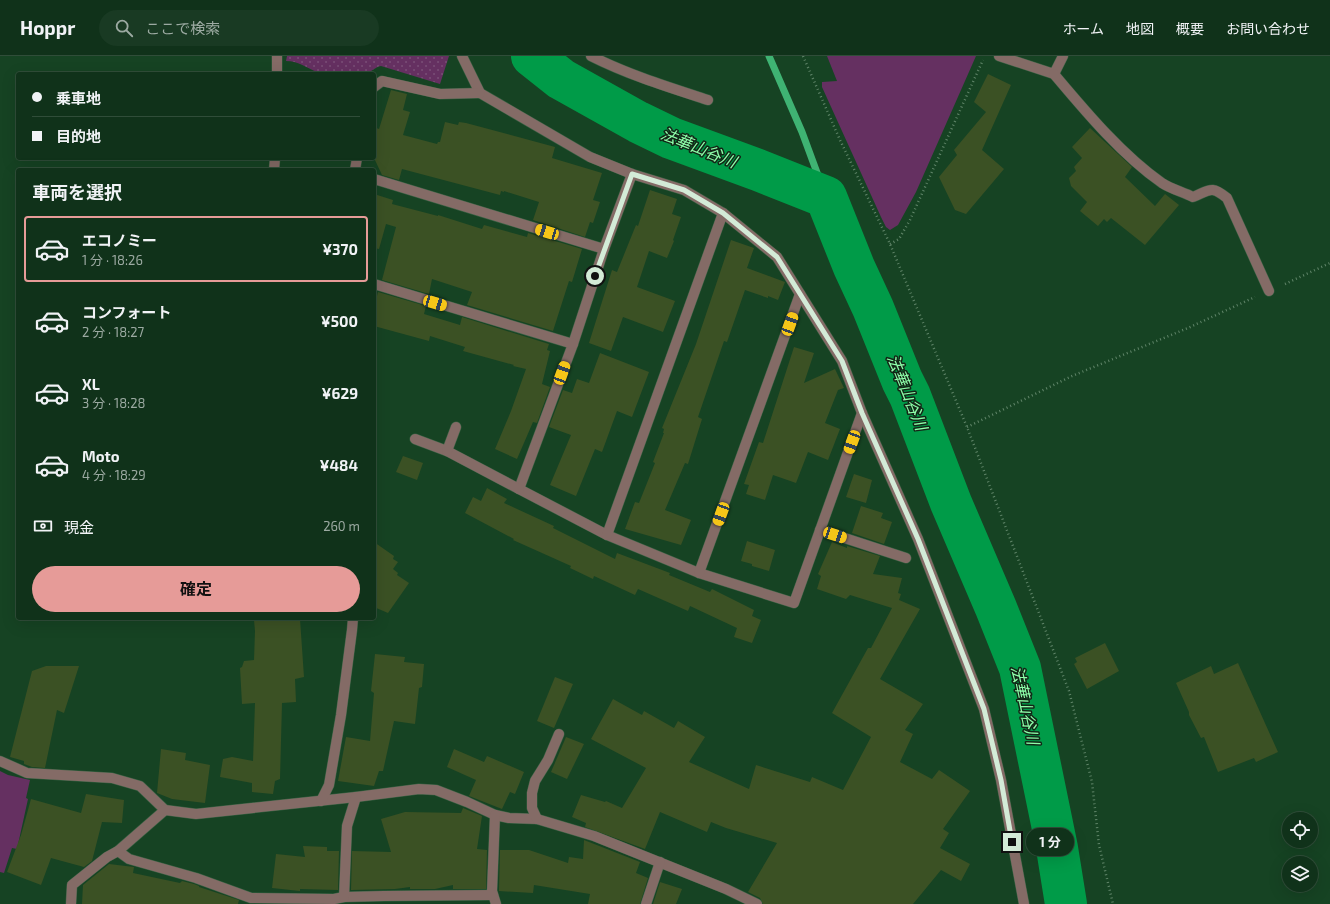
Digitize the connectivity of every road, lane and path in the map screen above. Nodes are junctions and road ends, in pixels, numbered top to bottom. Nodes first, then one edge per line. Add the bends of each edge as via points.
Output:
1 (277, 56) edge
2 (462, 56) edge
3 (592, 56) edge
4 (803, 56) edge
5 (984, 56) edge
6 (999, 56) edge
7 (1063, 56) edge
8 (277, 72) edge
9 (1054, 74) junction
10 (376, 86) edge
11 (480, 94) junction
12 (708, 100) dead end
13 (632, 174) junction
14 (376, 181) edge
15 (723, 213) junction
16 (890, 244) junction
17 (604, 249) junction
18 (1330, 263) edge
19 (376, 285) edge
20 (1270, 291) junction
21 (800, 294) junction
22 (573, 344) junction
23 (862, 413) junction
24 (456, 426) dead end
25 (967, 427) junction
26 (415, 439) dead end
27 (447, 451) junction
28 (519, 489) junction
29 (820, 530) junction
30 (607, 535) junction
31 (906, 558) dead end
32 (699, 573) junction
33 (353, 620) edge
34 (559, 734) dead end
35 (0, 761) edge
36 (356, 798) junction
37 (321, 801) junction
38 (165, 810) junction
39 (495, 815) junction
40 (536, 819) junction
41 (118, 851) junction
42 (660, 862) junction
43 (344, 897) junction
44 (495, 900) edge
45 (71, 904) edge
46 (646, 904) edge
47 (757, 904) edge
48 (1024, 904) edge
49 (1113, 904) edge

1 - 8 street
2 - 11 street
3 - 12 street via 640,78
4 - 16 path
5 - 16 path via 910,220 900,239
6 - 9 street
7 - 9 street
9 - 20 street via 1128,154 1163,184 1193,197 1213,189 1227,198
10 - 11 street via 382,81 440,94
11 - 13 street via 590,157
13 - 15 street via 684,190
13 - 17 street
14 - 17 street
15 - 21 street via 777,257
15 - 30 street
16 - 25 path
17 - 22 street
18 - 20 path
19 - 22 street
20 - 25 path via 1072,376
21 - 23 street via 842,361
21 - 32 street
22 - 28 street
23 - 29 street
23 - 48 street via 918,539 984,709 1001,780
24 - 27 street
25 - 49 path via 1069,691 1092,782 1099,845
26 - 27 street
27 - 28 street
28 - 30 street
29 - 31 street
29 - 32 street via 794,603
30 - 32 street
33 - 37 street via 329,785
34 - 40 street via 548,760 535,781 532,808
35 - 38 street via 27,773 112,778 140,786
36 - 37 street
36 - 39 street via 419,789 436,790
36 - 43 street via 348,826
37 - 38 street via 196,814
38 - 41 street
39 - 40 street
39 - 44 street via 492,891
40 - 42 street via 594,836
41 - 43 street via 129,859 196,878 251,898
41 - 45 street via 72,885
42 - 46 street
42 - 47 street via 726,888
43 - 44 street

